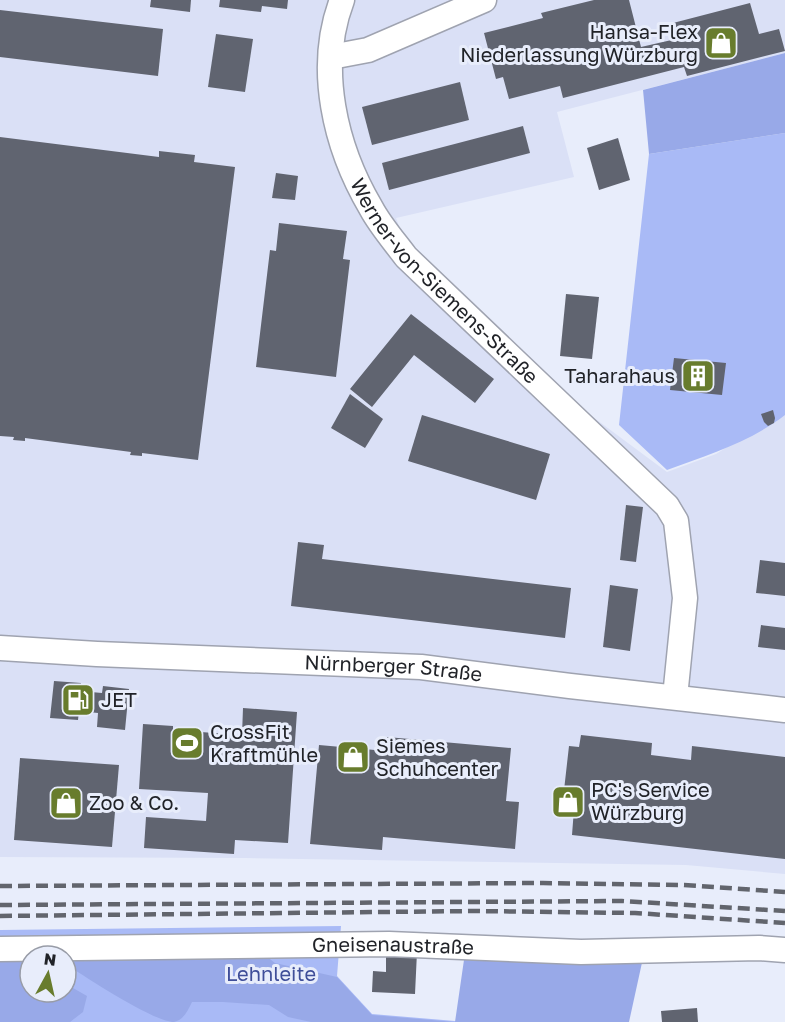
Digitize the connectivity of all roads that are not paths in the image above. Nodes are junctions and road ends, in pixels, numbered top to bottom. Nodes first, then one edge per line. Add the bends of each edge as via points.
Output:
1 (342, 0) edge
2 (484, 0) edge
3 (331, 57) junction
4 (0, 648) edge
5 (675, 698) junction
6 (785, 710) edge
7 (0, 948) edge
8 (785, 950) edge

1 - 3 street, Werner-von-Siemens-Straße via 334,20
2 - 3 street via 368,50
3 - 5 street, Werner-von-Siemens-Straße via 331,98 344,152 371,209 406,257 667,506 676,521 685,598
4 - 5 street, Nürnberger Straße via 421,667
5 - 6 street, Nürnberger Straße
7 - 8 street, Gneisenaustraße via 389,944 581,952

